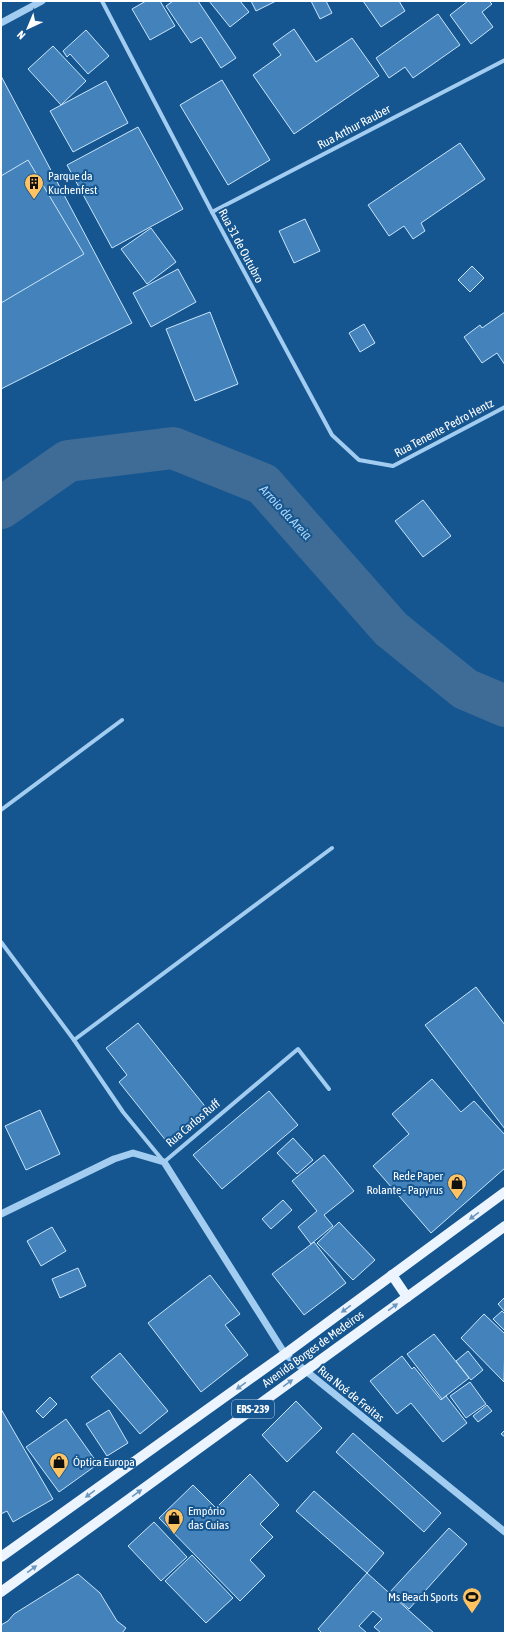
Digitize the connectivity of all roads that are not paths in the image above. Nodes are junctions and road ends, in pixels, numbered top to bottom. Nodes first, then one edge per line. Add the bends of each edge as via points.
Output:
1 (42, 1) edge
2 (102, 1) edge
3 (1, 23) edge
4 (505, 60) edge
5 (212, 212) junction
6 (505, 407) edge
7 (393, 466) joint
8 (122, 720) dead end
9 (1, 810) edge
10 (332, 848) dead end
11 (1, 942) edge
12 (74, 1040) junction
13 (328, 1089) dead end
14 (164, 1162) junction
15 (505, 1192) edge
16 (1, 1214) edge
17 (505, 1226) edge
18 (392, 1275) junction
19 (407, 1297) junction
20 (285, 1354) junction
21 (305, 1370) junction
22 (505, 1532) edge
23 (1, 1557) edge
24 (1, 1592) edge

1 - 3 street
2 - 5 street, Rua 31 de Outubro
4 - 5 street, Rua Arthur Rauber
5 - 7 street, Rua 31 de Outubro via 332,435 359,460
6 - 7 street, Rua Tenente Pedro Hentz
8 - 9 street
10 - 12 street
11 - 12 street
12 - 14 street via 123,1112
13 - 14 street, Rua Carlos Ruff via 298,1049
14 - 16 street, Rua Carlos Ruff via 133,1153 114,1159
14 - 20 street, Rua Noé de Freitas
15 -> 18 main road, Avenida Borges de Medeiros / ERS-239
17 - 19 main road, Avenida Borges de Medeiros / ERS-239
18 - 19 main road
18 -> 20 main road, Avenida Borges de Medeiros / ERS-239
21 -> 19 main road, Avenida Borges de Medeiros / ERS-239
20 - 21 street, Rua Noé de Freitas
20 -> 23 main road, Avenida Borges de Medeiros / ERS-239
21 - 22 street, Rua Noé de Freitas
24 -> 21 main road, Avenida Borges de Medeiros / ERS-239

